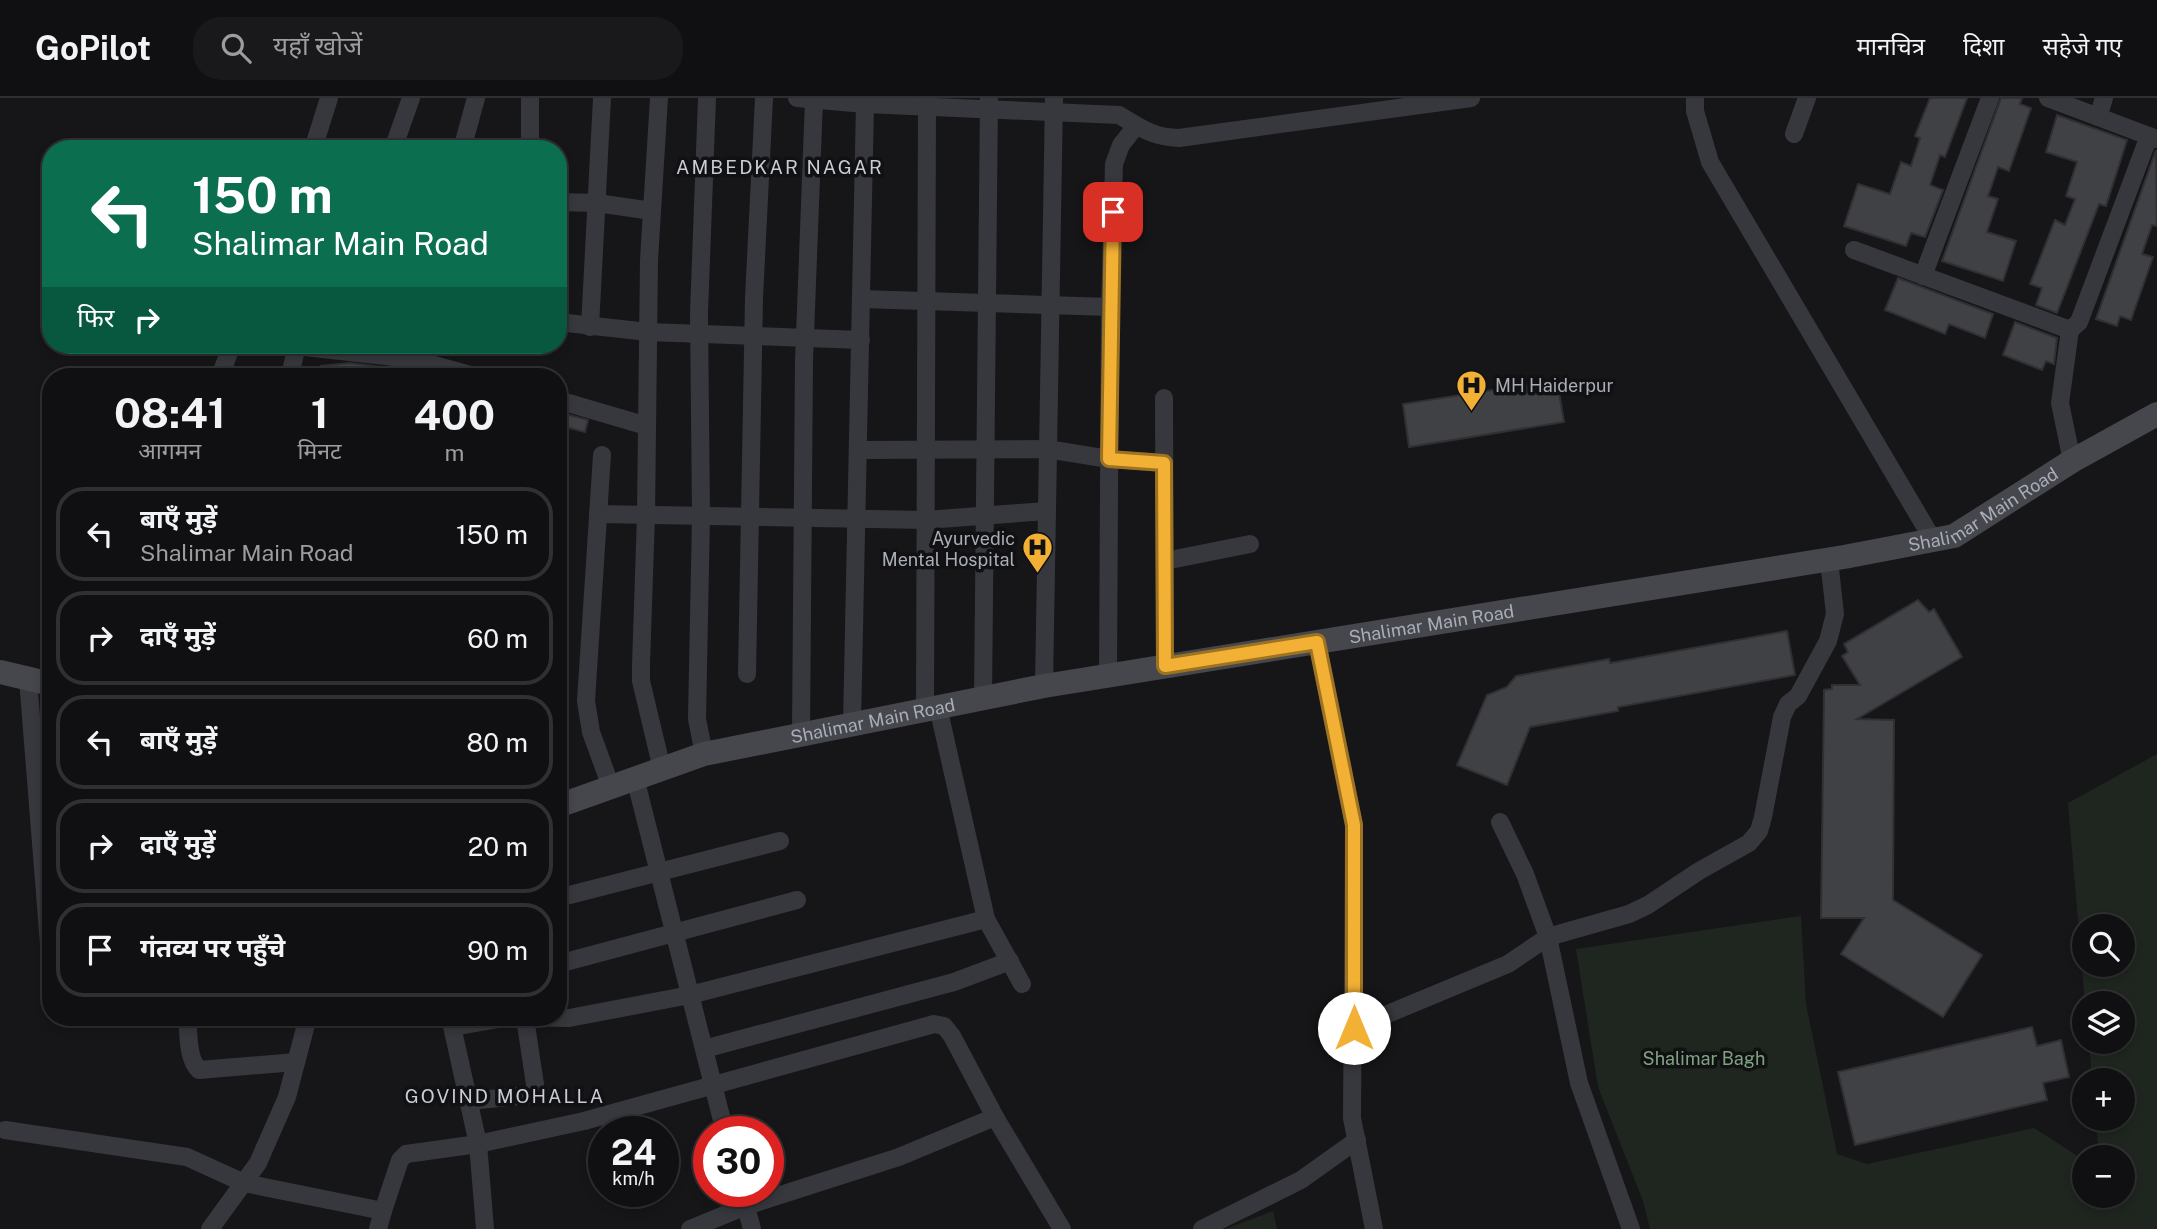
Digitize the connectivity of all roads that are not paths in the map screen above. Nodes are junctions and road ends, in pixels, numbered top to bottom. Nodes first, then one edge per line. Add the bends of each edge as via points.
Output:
1 (329, 98) edge
2 (411, 98) edge
3 (476, 98) edge
4 (530, 98) edge
5 (602, 98) edge
6 (659, 98) edge
7 (707, 98) edge
8 (764, 98) edge
9 (1471, 98) edge
10 (1695, 98) edge
11 (1807, 98) edge
12 (1990, 98) edge
13 (2048, 98) edge
14 (2104, 98) edge
15 (805, 99) edge
16 (856, 102) edge
17 (916, 103) edge
18 (989, 104) edge
19 (1054, 105) edge
20 (1119, 106) edge
21 (2098, 117) junction
22 (1136, 125) junction
23 (1794, 134) dead end
24 (2153, 137) edge
25 (316, 140) edge
26 (396, 140) edge
27 (464, 140) edge
28 (530, 140) edge
29 (567, 202) edge
30 (597, 203) junction
31 (652, 211) junction
32 (1854, 250) dead end
33 (1923, 276) junction
34 (861, 299) junction
35 (926, 301) junction
36 (987, 303) junction
37 (1049, 305) junction
38 (1110, 307) junction
39 (567, 324) edge
40 (590, 327) junction
41 (2070, 330) junction
42 (648, 332) junction
43 (699, 334) junction
44 (753, 336) junction
45 (805, 338) junction
46 (861, 340) junction
47 (418, 354) edge
48 (454, 368) edge
49 (1164, 398) dead end
50 (567, 404) edge
51 (2157, 414) edge
52 (647, 426) junction
53 (985, 449) junction
54 (1047, 449) junction
55 (858, 450) junction
56 (926, 450) junction
57 (602, 456) dead end
58 (1109, 459) junction
59 (2072, 461) junction
60 (1164, 463) junction
61 (1046, 511) junction
62 (598, 514) junction
63 (646, 515) junction
64 (701, 516) junction
65 (984, 516) junction
66 (750, 517) junction
67 (803, 518) junction
68 (857, 519) junction
69 (926, 520) junction
70 (1933, 540) junction
71 (1250, 544) dead end
72 (1829, 560) junction
73 (1165, 561) junction
74 (1317, 642) junction
75 (1165, 666) junction
76 (0, 672) edge
77 (747, 674) dead end
78 (1108, 676) junction
79 (39, 681) edge
80 (1044, 686) junction
81 (983, 698) junction
82 (932, 708) junction
83 (852, 724) junction
84 (802, 734) junction
85 (42, 753) edge
86 (704, 754) junction
87 (662, 769) junction
88 (635, 778) junction
89 (611, 787) junction
90 (567, 803) edge
91 (1500, 822) dead end
92 (780, 841) dead end
93 (659, 872) junction
94 (567, 896) edge
95 (797, 900) dead end
96 (986, 919) junction
97 (675, 933) junction
98 (1548, 937) junction
99 (1010, 961) junction
100 (567, 962) edge
101 (1022, 984) dead end
102 (690, 995) junction
103 (567, 1016) edge
104 (188, 1026) edge
105 (306, 1026) edge
106 (453, 1026) edge
107 (518, 1026) edge
108 (1354, 1028) junction
109 (704, 1049) junction
110 (296, 1062) junction
111 (714, 1086) junction
112 (469, 1101) junction
113 (721, 1116) edge
114 (995, 1117) junction
115 (5, 1130) dead end
116 (1357, 1140) junction
117 (478, 1144) junction
118 (244, 1183) junction
119 (784, 1188) edge
120 (730, 1207) edge
121 (746, 1207) edge
122 (383, 1211) junction
123 (210, 1229) edge
124 (378, 1229) edge
125 (485, 1229) edge
126 (690, 1229) edge
127 (752, 1229) edge
128 (1062, 1229) edge
129 (1202, 1229) edge
130 (1374, 1229) edge
131 (1631, 1229) edge

1 - 25 street
2 - 26 street
3 - 27 street
4 - 28 street
5 - 30 street
6 - 31 street
7 - 43 street
8 - 44 street
9 - 22 street via 1179,138 1160,137
10 - 70 street via 1710,162
11 - 23 street
12 - 33 street
13 - 21 street
14 - 21 street
15 - 16 street
15 - 45 street
16 - 17 street
16 - 34 street
17 - 18 street
17 - 35 street
18 - 19 street
18 - 36 street
19 - 20 street
19 - 37 street
20 - 22 street
21 - 24 street
22 - 38 street via 1114,164
24 - 41 street via 2079,321
29 - 30 street
30 - 31 street
30 - 40 street
31 - 42 street
32 - 33 street
33 - 41 street
34 - 35 street
34 - 46 street
35 - 36 street
35 - 56 street
36 - 37 street
36 - 53 street
37 - 38 street
37 - 54 street
38 - 58 street
39 - 40 street
40 - 42 street
41 - 59 street via 2060,403
42 - 43 street
42 - 52 street
43 - 44 street
43 - 64 street
44 - 45 street
44 - 66 street
45 - 46 street
45 - 67 street
46 - 55 street
47 - 48 street
49 - 60 street
50 - 52 street
51 - 59 street, Shalimar Main Road
52 - 63 street
53 - 54 street
53 - 56 street
53 - 65 street
54 - 58 street
54 - 61 street
55 - 56 street
55 - 68 street
56 - 69 street
57 - 62 street
58 - 60 street
58 - 78 street
59 - 70 street, Shalimar Main Road via 1954,536
60 - 73 street
61 - 65 street
61 - 80 street
62 - 63 street
62 - 89 street via 586,701 591,732
63 - 64 street
63 - 87 street via 641,681
64 - 66 street
64 - 86 street via 697,719
65 - 69 street
65 - 81 street
66 - 67 street
66 - 77 street
67 - 68 street
67 - 84 street
68 - 69 street
68 - 83 street
69 - 82 street
70 - 72 street, Shalimar Main Road
71 - 73 street
72 - 74 street, Shalimar Main Road
72 - 98 street via 1835,614 1828,640 1782,717 1759,831 1749,843 1648,905
73 - 75 street
74 - 75 street, Shalimar Main Road
74 - 108 street via 1354,825
75 - 78 street, Shalimar Main Road
76 - 79 street
78 - 80 street, Shalimar Main Road
79 - 85 street
80 - 81 street, Shalimar Main Road
81 - 82 street, Shalimar Main Road
82 - 83 street, Shalimar Main Road
82 - 96 street
83 - 84 street, Shalimar Main Road
84 - 86 street, Shalimar Main Road
86 - 87 street, Shalimar Main Road
87 - 88 street, Shalimar Main Road
88 - 89 street, Shalimar Main Road
88 - 93 street
89 - 90 street, Shalimar Main Road
91 - 98 street
92 - 93 street
93 - 94 street
93 - 97 street
95 - 97 street
96 - 99 street
96 - 102 street
97 - 100 street
97 - 102 street
98 - 108 street via 1508,964
98 - 131 street via 1579,1083
99 - 101 street
99 - 109 street via 954,982
102 - 103 street
102 - 109 street
104 - 110 street via 194,1066 199,1070
105 - 110 street
106 - 112 street
107 - 112 street via 536,1091
108 - 116 street via 1352,1118
109 - 111 street
110 - 118 street via 282,1108
111 - 113 street
111 - 114 street via 934,1024 944,1026 952,1036
111 - 117 street
112 - 117 street
114 - 119 street via 899,1157
114 - 128 street
115 - 118 street via 187,1157
116 - 129 street via 1301,1180
116 - 130 street
117 - 122 street via 402,1156
117 - 125 street
118 - 122 street
118 - 123 street
120 - 126 street
121 - 127 street
122 - 124 street

